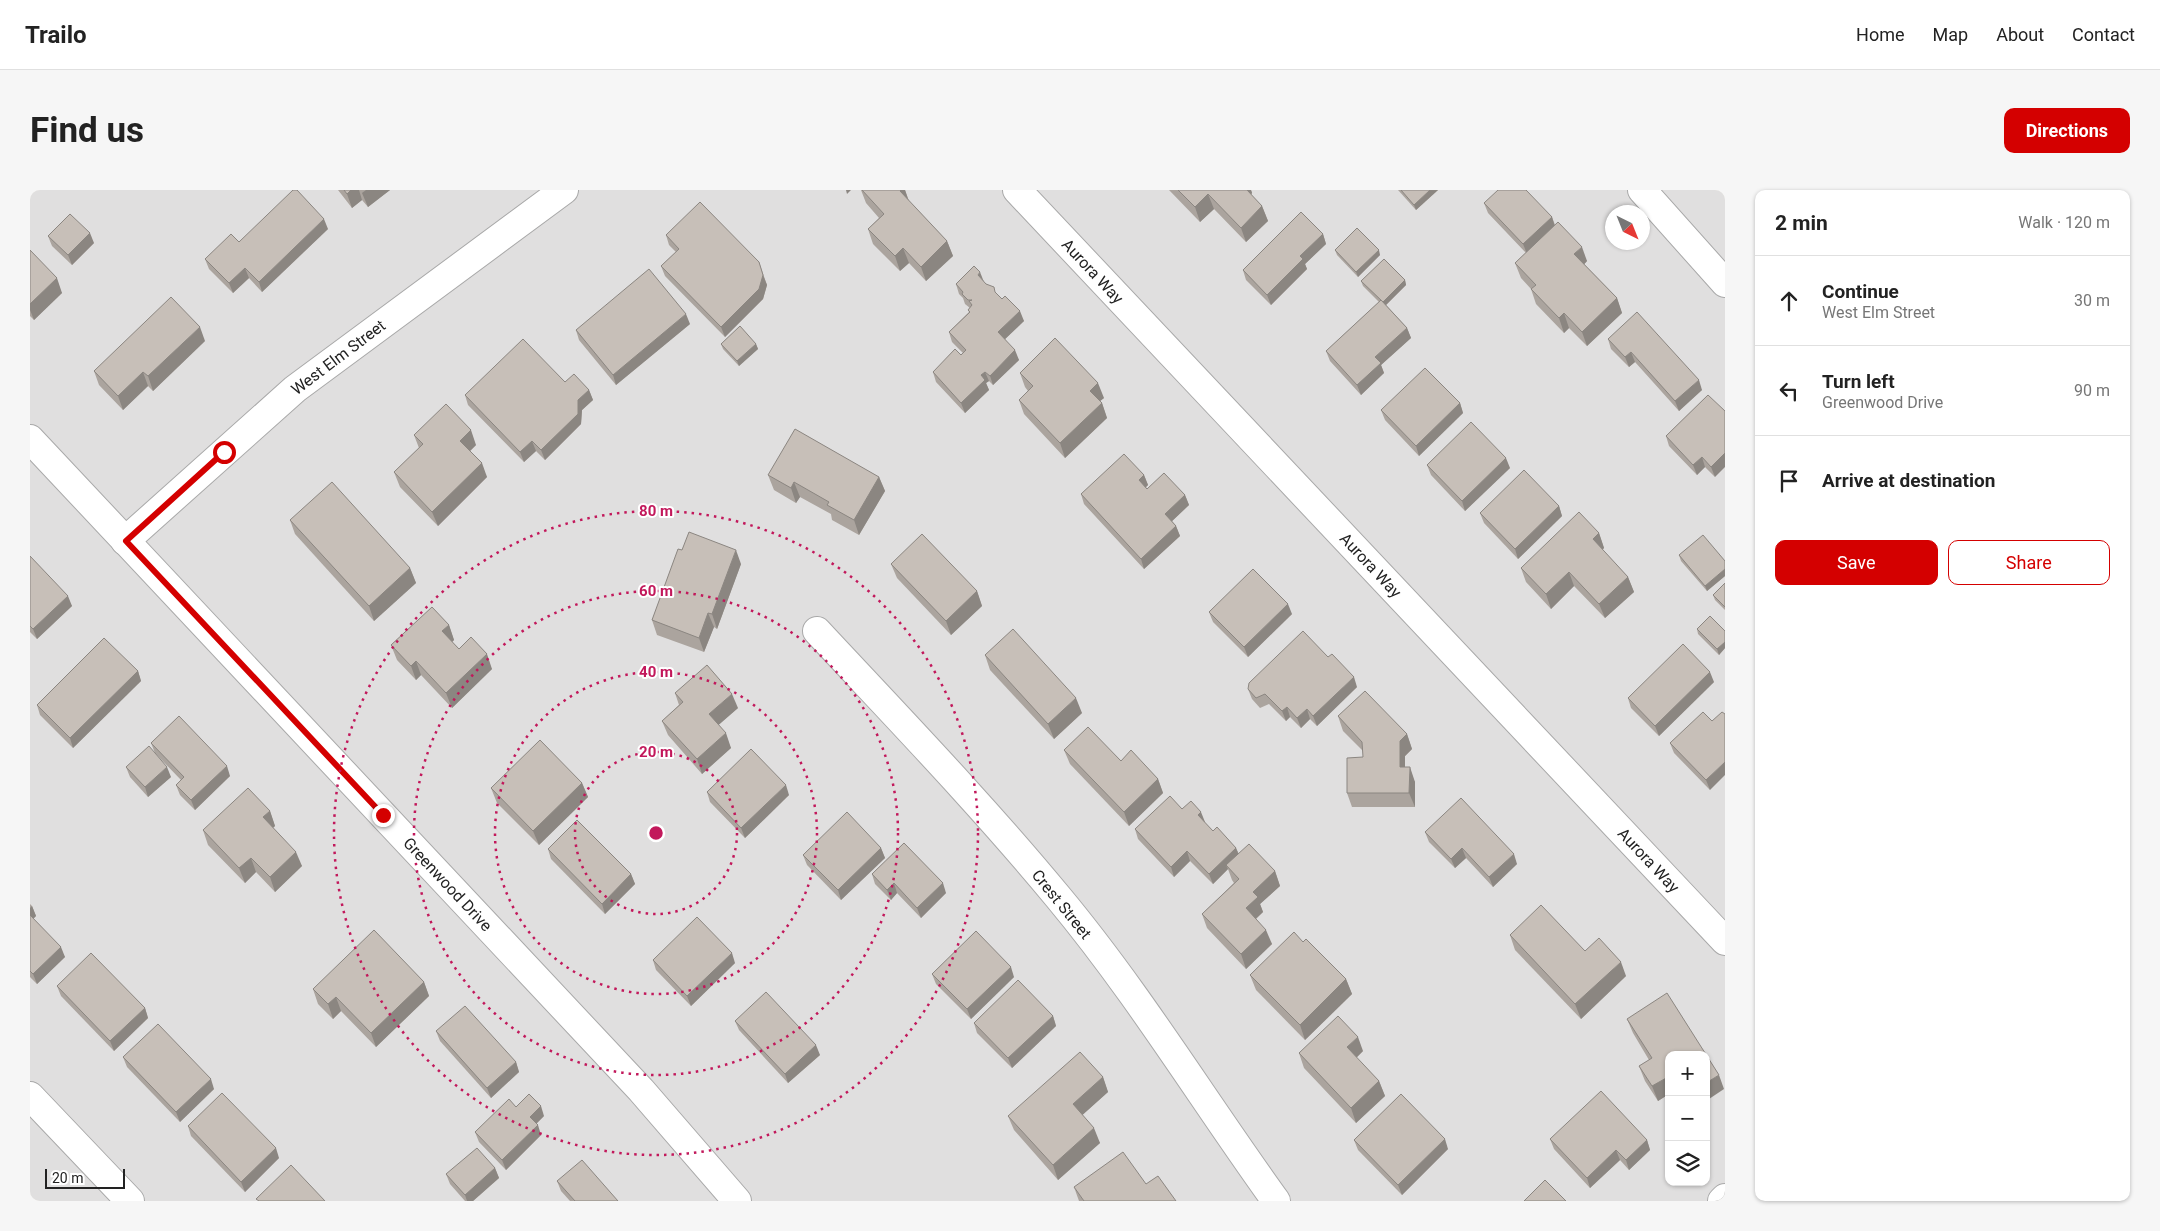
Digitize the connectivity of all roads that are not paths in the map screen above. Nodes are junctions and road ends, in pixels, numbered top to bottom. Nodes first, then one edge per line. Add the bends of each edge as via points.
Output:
1 (564, 190) edge
2 (1017, 190) edge
3 (1642, 190) edge
4 (1725, 283) edge
5 (30, 439) edge
6 (126, 541) junction
7 (817, 631) dead end
8 (1725, 940) edge
9 (30, 1096) edge
10 (1725, 1198) edge
11 (130, 1201) edge
12 (737, 1201) edge
13 (1276, 1201) edge
14 (1722, 1201) edge

1 - 6 street, West Elm Street via 295,389
2 - 8 street, Aurora Way
3 - 4 street
5 - 6 street, Greenwood Drive
6 - 12 street, Greenwood Drive via 641,1090
7 - 13 street, Crest Street via 1059,897 1136,998
9 - 11 street
10 - 14 street

